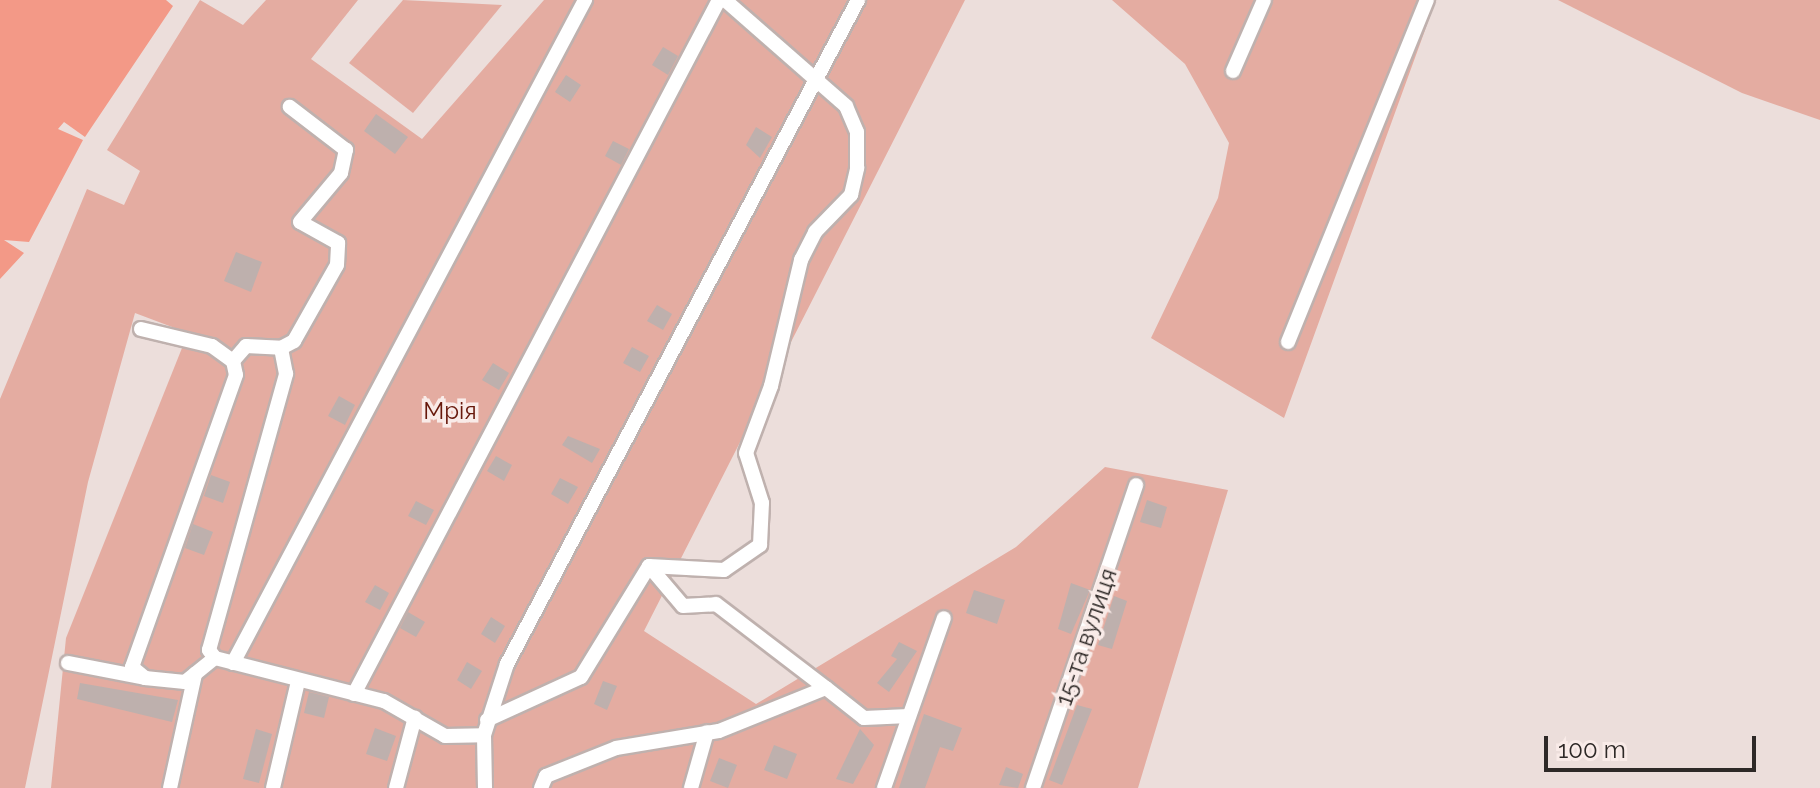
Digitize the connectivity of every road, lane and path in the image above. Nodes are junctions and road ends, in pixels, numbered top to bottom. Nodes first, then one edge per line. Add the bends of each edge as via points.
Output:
1 (585, 0) edge
2 (724, 0) edge
3 (858, 0) edge
4 (1264, 0) edge
5 (1427, 0) edge
6 (1233, 71) dead end
7 (812, 78) junction
8 (290, 107) dead end
9 (141, 329) dead end
10 (1288, 342) dead end
11 (281, 348) junction
12 (233, 361) junction
13 (1136, 485) dead end
14 (649, 566) junction
15 (944, 618) dead end
16 (215, 658) junction
17 (68, 663) dead end
18 (233, 663) junction
19 (195, 674) junction
20 (145, 678) junction
21 (298, 681) junction
22 (826, 688) junction
23 (354, 694) junction
24 (909, 716) junction
25 (415, 717) junction
26 (486, 727) junction
27 (707, 732) junction
28 (543, 782) edge
29 (170, 788) edge
30 (273, 788) edge
31 (396, 788) edge
32 (485, 788) edge
33 (691, 788) edge
34 (884, 788) edge
35 (1033, 788) edge

1 - 18 street
2 - 7 street
2 - 23 street
3 - 7 street
4 - 6 street
5 - 10 street
7 - 14 street via 846,106 858,156 851,195 815,232 801,260 771,386 746,453 762,503 760,545 724,570
7 - 26 street via 507,664
8 - 11 street via 341,140 346,162 300,222 338,243 337,265 294,341
9 - 12 street via 176,332
11 - 12 street via 246,346
11 - 16 street via 286,374 209,650
12 - 20 street via 236,381 136,649 132,667
13 - 35 street, 15-та вулиця
14 - 22 street via 683,606 716,604
14 - 26 street via 581,677
15 - 24 street
16 - 18 street
16 - 19 street
17 - 20 street
18 - 21 street
19 - 20 street via 185,682
19 - 29 street
21 - 23 street
21 - 30 street
22 - 24 street via 864,718
22 - 27 street via 777,712
23 - 25 street
24 - 34 street
25 - 26 street via 445,736
25 - 31 street
26 - 32 street
27 - 28 street via 616,748
27 - 33 street

